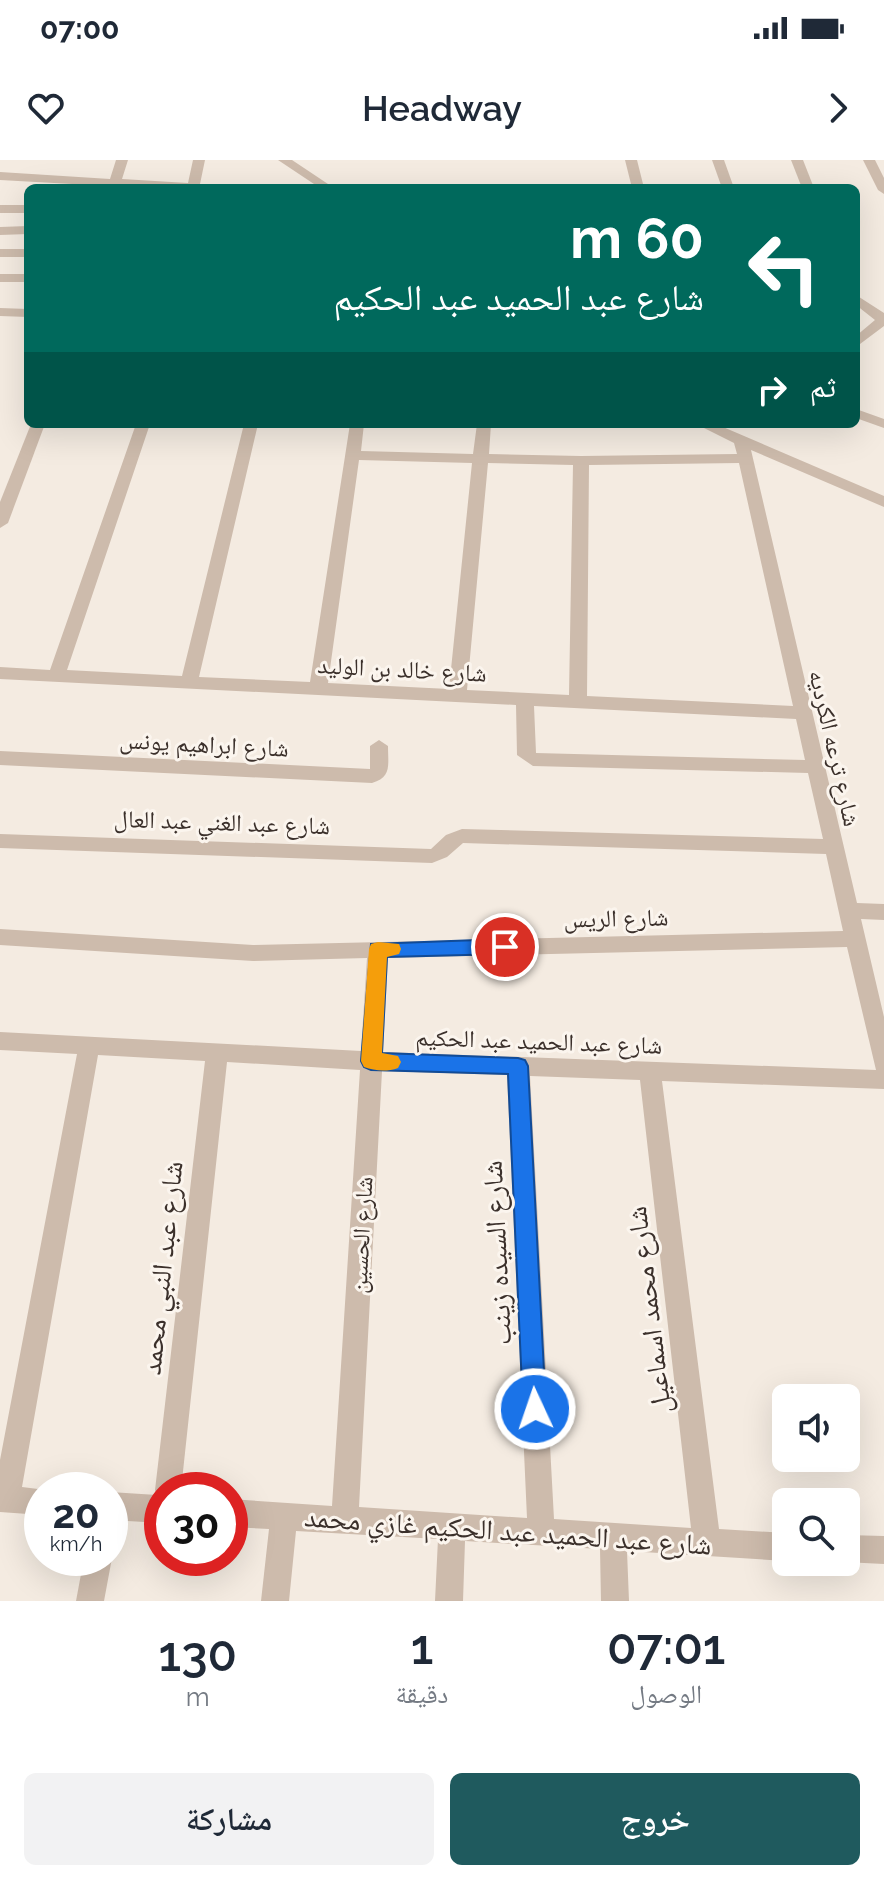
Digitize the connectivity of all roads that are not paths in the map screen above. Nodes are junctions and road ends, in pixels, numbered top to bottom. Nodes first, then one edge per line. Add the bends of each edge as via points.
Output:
1 (122, 160) edge
2 (199, 160) edge
3 (284, 160) edge
4 (631, 160) edge
5 (718, 160) edge
6 (797, 160) edge
7 (869, 160) edge
8 (0, 176) edge
9 (115, 183) junction
10 (134, 184) edge
11 (194, 184) edge
12 (322, 184) edge
13 (637, 184) edge
14 (727, 184) edge
15 (806, 184) edge
16 (884, 190) edge
17 (0, 209) edge
18 (24, 209) edge
19 (24, 230) edge
20 (0, 231) edge
21 (0, 253) edge
22 (24, 253) edge
23 (0, 278) edge
24 (24, 278) edge
25 (860, 302) edge
26 (0, 312) edge
27 (24, 313) edge
28 (884, 320) edge
29 (862, 339) edge
30 (883, 340) edge
31 (860, 415) edge
32 (884, 424) edge
33 (36, 428) edge
34 (142, 428) edge
35 (250, 428) edge
36 (356, 428) edge
37 (484, 428) edge
38 (709, 428) edge
39 (742, 450) junction
40 (352, 455) junction
41 (481, 459) junction
42 (581, 461) junction
43 (884, 502) edge
44 (0, 523) edge
45 (0, 673) edge
46 (57, 675) junction
47 (189, 682) junction
48 (318, 689) junction
49 (457, 696) junction
50 (525, 699) junction
51 (578, 702) junction
52 (802, 713) junction
53 (379, 746) dead end
54 (0, 758) edge
55 (815, 767) junction
56 (0, 841) edge
57 (834, 847) junction
58 (848, 911) junction
59 (884, 912) edge
60 (0, 937) edge
61 (855, 939) junction
62 (378, 949) junction
63 (880, 1026) edge
64 (0, 1041) edge
65 (89, 1046) junction
66 (217, 1053) junction
67 (371, 1061) junction
68 (884, 1064) edge
69 (518, 1066) junction
70 (650, 1070) junction
71 (884, 1080) edge
72 (170, 1472) edge
73 (3, 1499) edge
74 (24, 1501) edge
75 (248, 1514) edge
76 (284, 1517) junction
77 (345, 1521) junction
78 (452, 1528) junction
79 (541, 1533) junction
80 (613, 1538) junction
81 (707, 1544) junction
82 (772, 1546) edge
83 (860, 1549) edge
84 (884, 1550) edge
85 (95, 1576) edge
86 (90, 1601) edge
87 (275, 1601) edge
88 (449, 1601) edge
89 (615, 1601) edge

1 - 9 street
2 - 11 street
3 - 12 street
4 - 13 street
5 - 14 street
6 - 15 street
7 - 16 street
8 - 9 street via 48,174
9 - 10 street
17 - 18 street
19 - 20 street
21 - 22 street
23 - 24 street
25 - 28 street
26 - 27 street
28 - 29 street
29 - 30 street
31 - 32 street
33 - 44 street
34 - 46 street
35 - 47 street
36 - 40 street
37 - 41 street
38 - 39 street
39 - 42 street
39 - 43 street
39 - 52 street, شارع ترعه الكرديه
40 - 41 street
40 - 48 street
41 - 42 street
41 - 49 street
42 - 51 street
45 - 46 street, شارع خالد بن الوليد
46 - 47 street, شارع خالد بن الوليد
47 - 48 street, شارع خالد بن الوليد
48 - 49 street, شارع خالد بن الوليد
49 - 50 street, شارع خالد بن الوليد
50 - 51 street, شارع خالد بن الوليد
50 - 55 street via 526,755 533,759
51 - 52 street, شارع خالد بن الوليد
52 - 55 street, شارع ترعه الكرديه
53 - 54 street, شارع ابراهيم يونس via 379,773 372,776
55 - 57 street, شارع ترعه الكرديه
56 - 57 street, شارع عبد الغني عبد العال via 432,856 462,836
57 - 58 street, شارع ترعه الكرديه
58 - 59 street
58 - 61 street, شارع ترعه الكرديه
60 - 62 street, شارع الريس via 253,953
61 - 62 street, شارع الريس
61 - 63 street, شارع ترعه الكرديه
62 - 67 street, شارع الحسين
63 - 68 street, شارع ترعه الكرديه
64 - 65 street, شارع عبد الحميد عبد الحكيم
65 - 66 street, شارع عبد الحميد عبد الحكيم
65 - 73 street
66 - 67 street, شارع عبد الحميد عبد الحكيم
66 - 72 street, شارع عبد النبي محمد
67 - 69 street, شارع عبد الحميد عبد الحكيم
67 - 77 street, شارع الحسين
69 - 70 street, شارع عبد الحميد عبد الحكيم
69 - 79 street, شارع السيده زينب
70 - 71 street, شارع عبد الحميد عبد الحكيم
70 - 81 street, شارع محمد اسماعيل
73 - 74 street
75 - 76 street, شارع عبد الحميد عبد الحكيم غازي محمد
76 - 77 street, شارع عبد الحميد عبد الحكيم غازي محمد
76 - 87 street
77 - 78 street, شارع عبد الحميد عبد الحكيم غازي محمد
78 - 79 street, شارع عبد الحميد عبد الحكيم غازي محمد
78 - 88 street
79 - 80 street, شارع عبد الحميد عبد الحكيم غازي محمد
80 - 81 street, شارع عبد الحميد عبد الحكيم غازي محمد
80 - 89 street
81 - 82 street, شارع عبد الحميد عبد الحكيم غازي محمد
83 - 84 street
85 - 86 street

